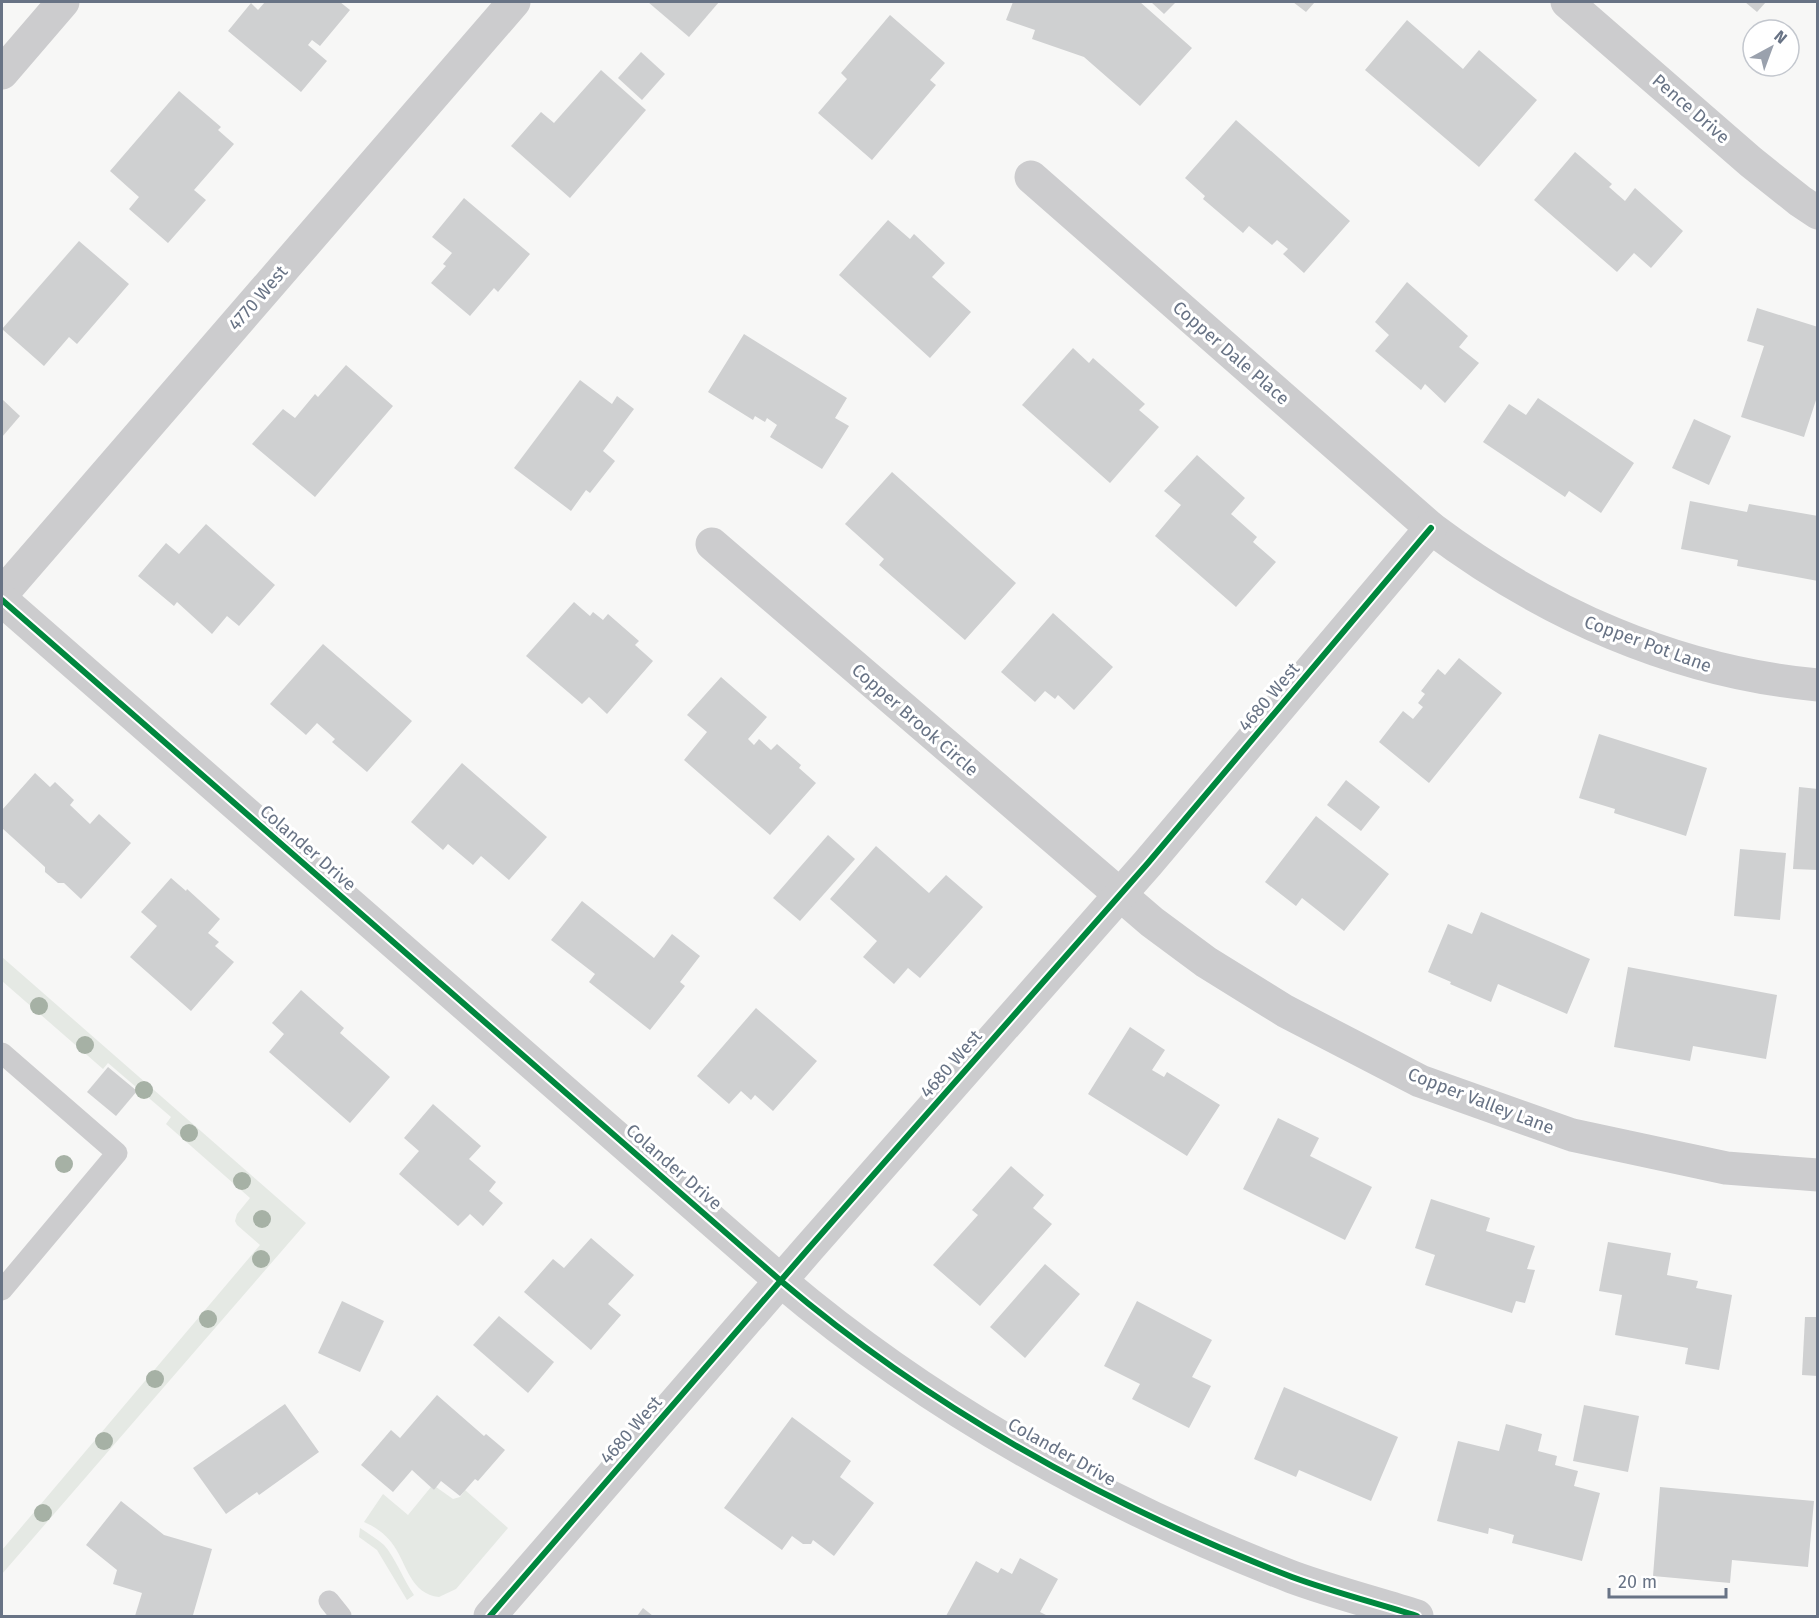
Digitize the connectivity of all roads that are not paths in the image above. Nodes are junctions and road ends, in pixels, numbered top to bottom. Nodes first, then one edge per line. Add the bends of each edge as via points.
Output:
1 (63, 2) edge
2 (1567, 2) edge
3 (507, 4) edge
4 (2, 73) edge
5 (1031, 177) dead end
6 (1818, 213) edge
7 (1431, 528) junction
8 (712, 544) dead end
9 (2, 594) edge
10 (2, 600) edge
11 (1818, 685) edge
12 (1119, 895) junction
13 (2, 1053) edge
14 (1818, 1175) edge
15 (781, 1281) junction
16 (2, 1290) edge
17 (490, 1617) edge
18 (1417, 1617) edge

1 - 4 street
2 - 6 street, Pence Drive via 1751,162
3 - 9 street, 4770 West
5 - 7 street, Copper Dale Place
7 - 11 street, Copper Pot Lane via 1520,589 1595,627 1728,672
7 - 12 street, 4680 West
8 - 12 street, Copper Brook Circle
10 - 15 street, Colander Drive
12 - 14 street, Copper Valley Lane via 1206,962 1285,1011 1420,1081 1572,1135 1726,1168
12 - 15 street, 4680 West
13 - 16 lane via 117,1153
15 - 17 street, 4680 West
15 - 18 street, Colander Drive via 924,1388 994,1432 1136,1510 1293,1577

